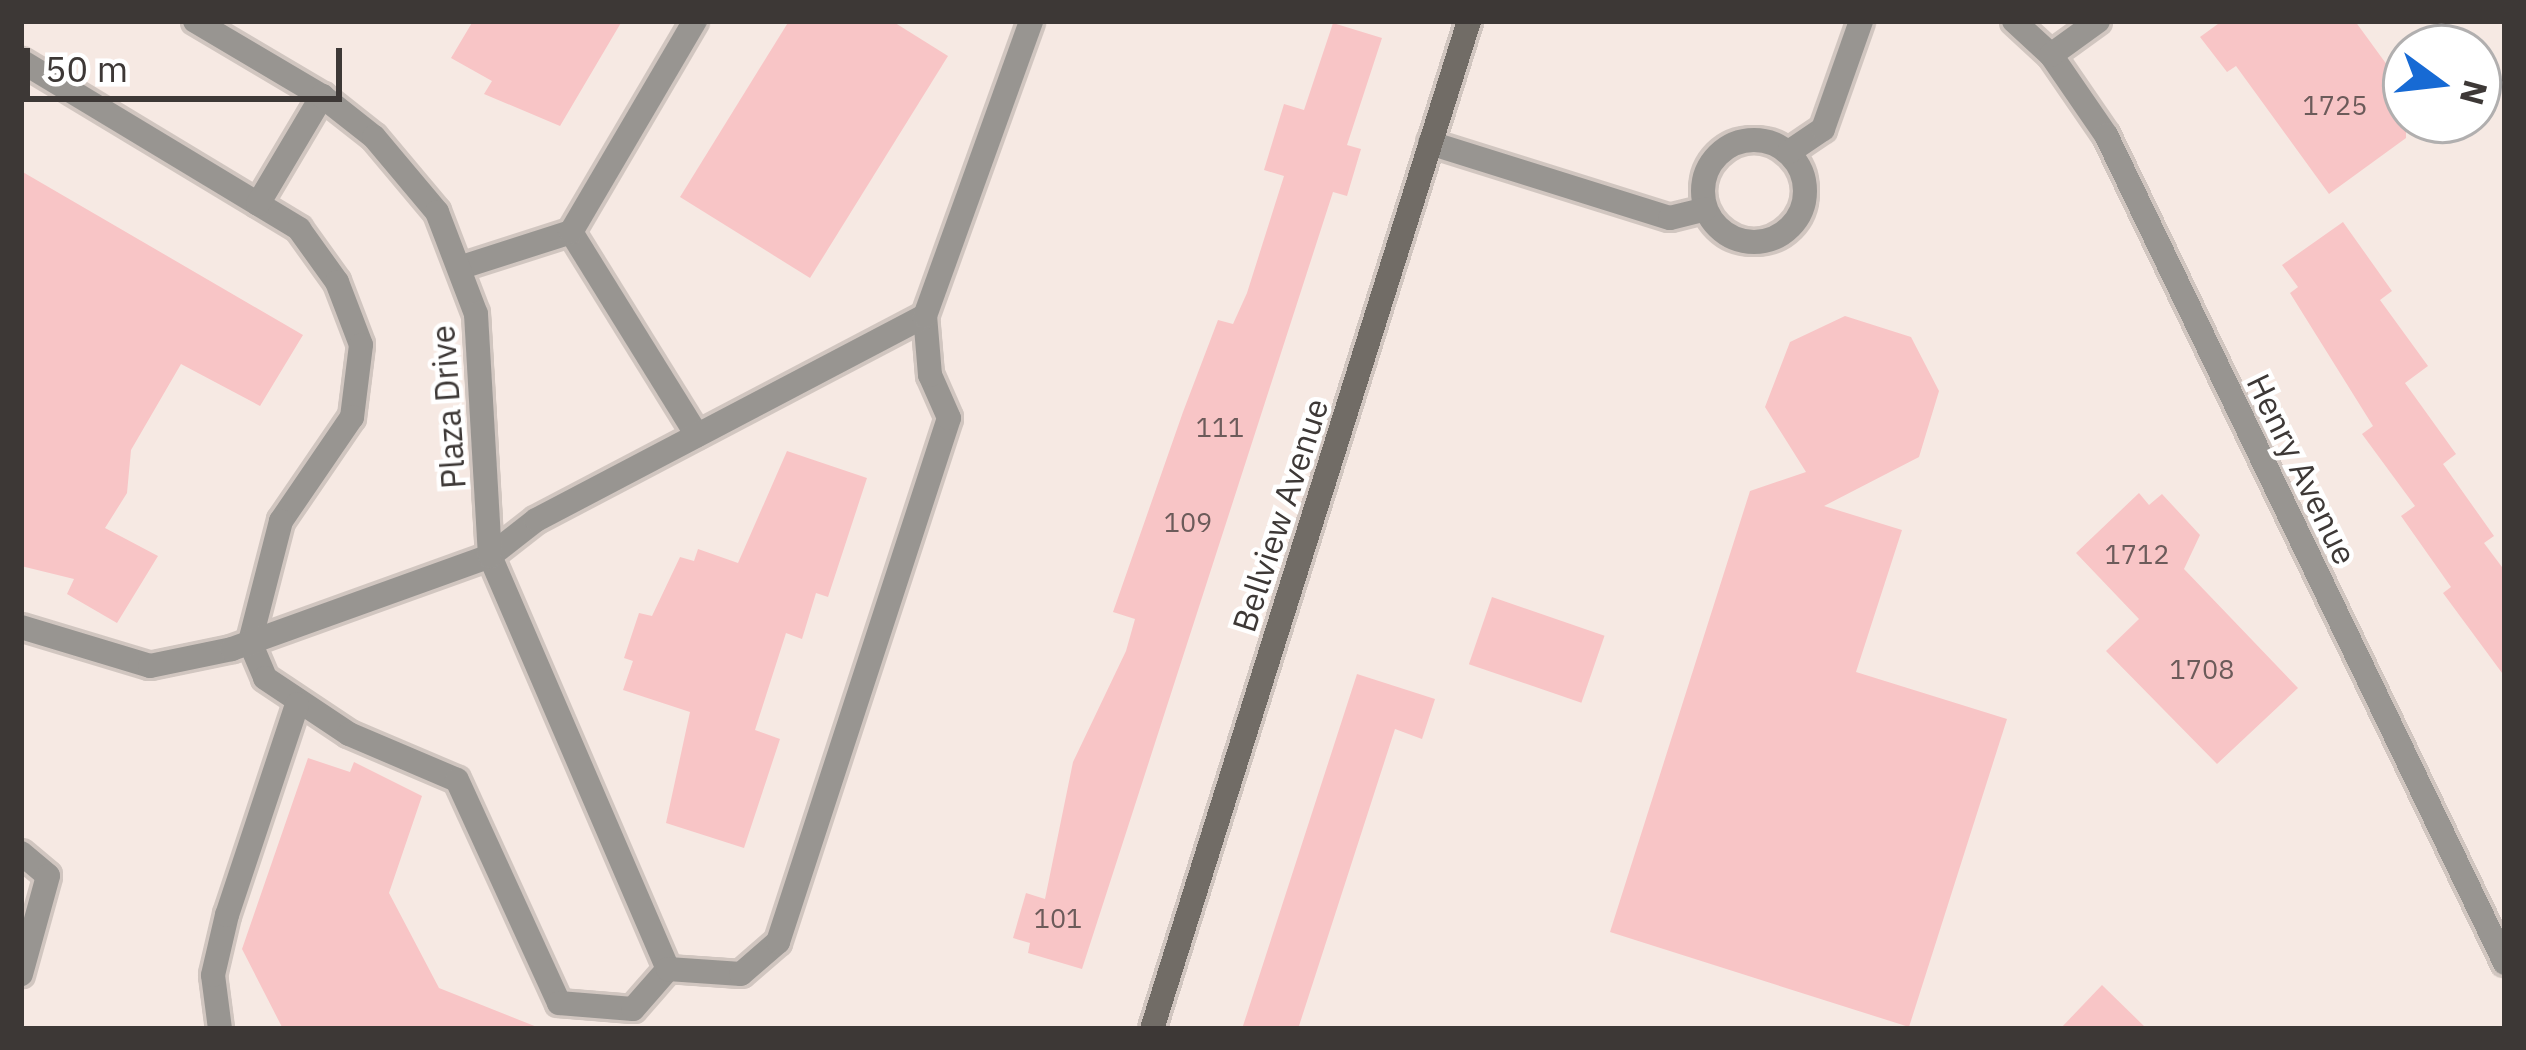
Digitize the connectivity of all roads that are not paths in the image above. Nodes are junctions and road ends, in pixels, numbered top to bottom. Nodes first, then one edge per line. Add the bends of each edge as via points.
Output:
1 (195, 21) edge
2 (695, 21) edge
3 (1030, 21) edge
4 (1469, 21) edge
5 (1861, 21) edge
6 (2014, 21) edge
7 (2098, 21) edge
8 (2050, 55) junction
9 (21, 61) edge
10 (322, 96) junction
11 (1430, 143) junction
12 (1789, 152) junction
13 (258, 204) junction
14 (1705, 209) junction
15 (571, 232) junction
16 (462, 267) junction
17 (925, 316) junction
18 (698, 435) junction
19 (490, 556) junction
20 (21, 627) edge
21 (250, 642) junction
22 (297, 704) junction
23 (21, 853) edge
24 (2505, 962) edge
25 (668, 970) junction
26 (21, 974) edge
27 (633, 1019) edge
28 (220, 1029) edge
29 (1152, 1029) edge

1 - 10 street, Plaza Drive
2 - 15 street
3 - 17 street
4 - 11 street, Bellview Avenue
5 - 12 street via 1823,129
6 - 8 street, Henry Avenue
7 - 8 street
8 - 24 street, Henry Avenue via 2105,135
9 - 13 street
10 - 13 street
10 - 16 street, Plaza Drive via 420,189
11 - 14 street via 1670,218
11 - 29 street, Bellview Avenue
12 - 14 street via 1764,140 1715,157 1703,182
12 - 14 street via 1804,174 1805,201 1772,241 1720,231
13 - 21 street via 299,230 337,282 361,345 352,417 281,521
15 - 16 street
15 - 18 street
16 - 19 street, Plaza Drive via 485,374
17 - 18 street
17 - 25 street via 930,375 949,418 778,942 741,974
18 - 19 street via 536,520
19 - 21 street
19 - 25 street
20 - 21 street via 150,666
21 - 22 street via 265,678
22 - 27 street via 457,780 559,1003
22 - 28 street via 227,915 213,975
23 - 26 street via 48,876
25 - 27 street

